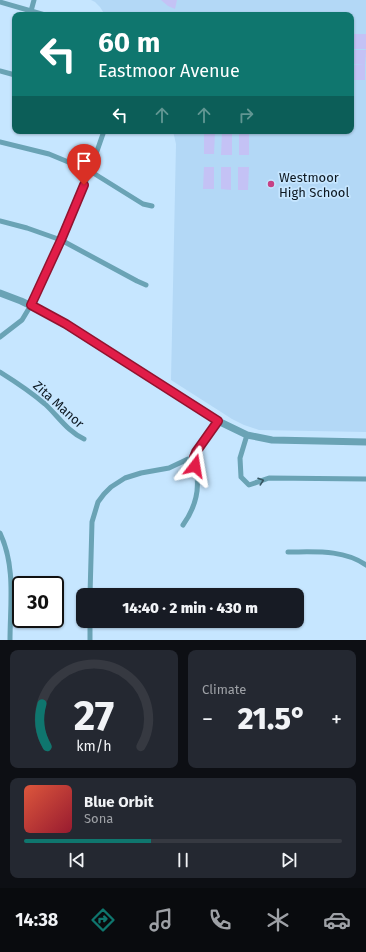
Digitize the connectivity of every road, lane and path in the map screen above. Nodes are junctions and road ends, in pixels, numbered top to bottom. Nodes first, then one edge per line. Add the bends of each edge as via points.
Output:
1 (34, 0) edge
2 (0, 2) edge
3 (30, 11) junction
4 (34, 12) edge
5 (0, 71) edge
6 (12, 74) edge
7 (103, 134) edge
8 (0, 142) edge
9 (90, 171) junction
10 (152, 206) dead end
11 (0, 222) edge
12 (61, 240) junction
13 (146, 284) dead end
14 (0, 293) edge
15 (31, 305) junction
16 (0, 337) edge
17 (0, 372) edge
18 (218, 421) junction
19 (247, 435) junction
20 (84, 439) dead end
21 (366, 442) edge
22 (188, 459) dead end
23 (366, 479) edge
24 (183, 525) dead end
25 (0, 534) edge
26 (288, 552) dead end
27 (366, 565) edge
28 (90, 588) edge
29 (90, 628) edge
30 (10, 640) edge
31 (90, 640) edge

1 - 3 street
2 - 3 street
3 - 4 street
5 - 6 street
7 - 9 street
8 - 9 street via 49,154
9 - 10 street via 143,204
9 - 12 street
11 - 12 street
12 - 13 street
12 - 15 street
14 - 15 street
15 - 16 street via 22,320
15 - 18 street via 66,324
17 - 20 street, Zita Manor via 31,393 72,432
18 - 19 street
18 - 24 street via 194,457 198,479 197,493
19 - 21 street via 286,441
19 -> 23 street via 240,458 241,477 249,485 270,478
22 - 28 street via 169,468 125,478 104,494 98,502 92,522
25 - 30 street via 8,553 10,570
26 - 27 street via 339,554 350,556
29 - 31 street

